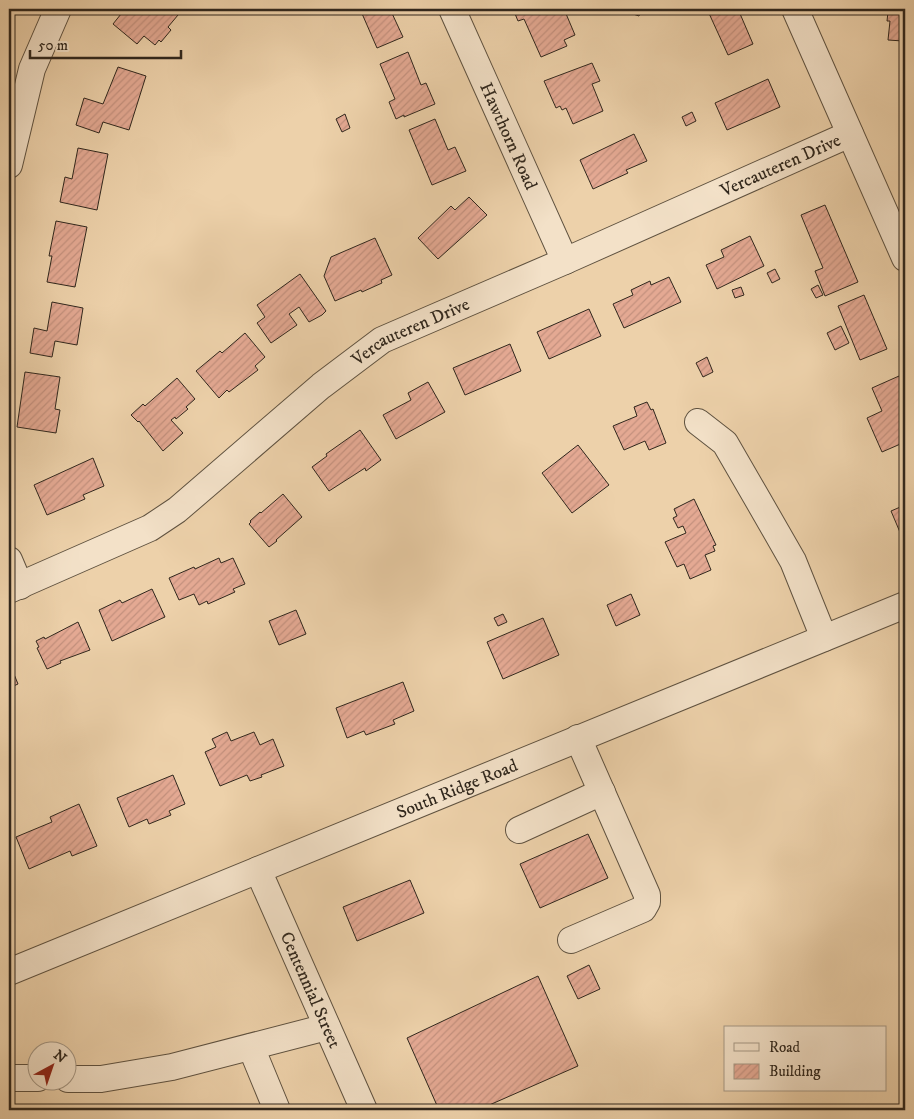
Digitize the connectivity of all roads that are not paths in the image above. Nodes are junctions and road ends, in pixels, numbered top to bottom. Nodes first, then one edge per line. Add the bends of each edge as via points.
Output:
1 (58, 9) edge
2 (452, 9) edge
3 (795, 9) edge
4 (850, 134) junction
5 (9, 165) edge
6 (905, 258) edge
7 (565, 261) junction
8 (698, 422) dead end
9 (9, 560) edge
10 (14, 588) edge
11 (905, 605) edge
12 (824, 638) junction
13 (578, 738) junction
14 (602, 792) junction
15 (519, 830) dead end
16 (258, 870) junction
17 (571, 940) dead end
18 (9, 972) edge
19 (328, 1027) junction
20 (252, 1047) junction
21 (9, 1078) edge
22 (28, 1078) edge
23 (78, 1079) edge
24 (277, 1110) edge
25 (364, 1110) edge

1 - 5 street via 32,70
2 - 7 street, Hawthorn Road
3 - 4 street
4 - 6 street
4 - 7 street, Vercauteren Drive
7 - 10 street, Vercauteren Drive via 382,340 321,386 177,510 150,528
8 - 12 street via 724,444 753,492 792,560
9 - 10 street
11 - 12 street, South Ridge Road
12 - 13 street, South Ridge Road
13 - 14 street
13 - 16 street, South Ridge Road
14 - 15 street
14 - 17 street via 648,895 647,902 643,909
16 - 18 street, South Ridge Road
16 - 19 street, Centennial Street
19 - 20 street
19 - 25 street, Centennial Street
20 - 23 street via 172,1067 101,1079
20 - 24 street
21 - 22 street

